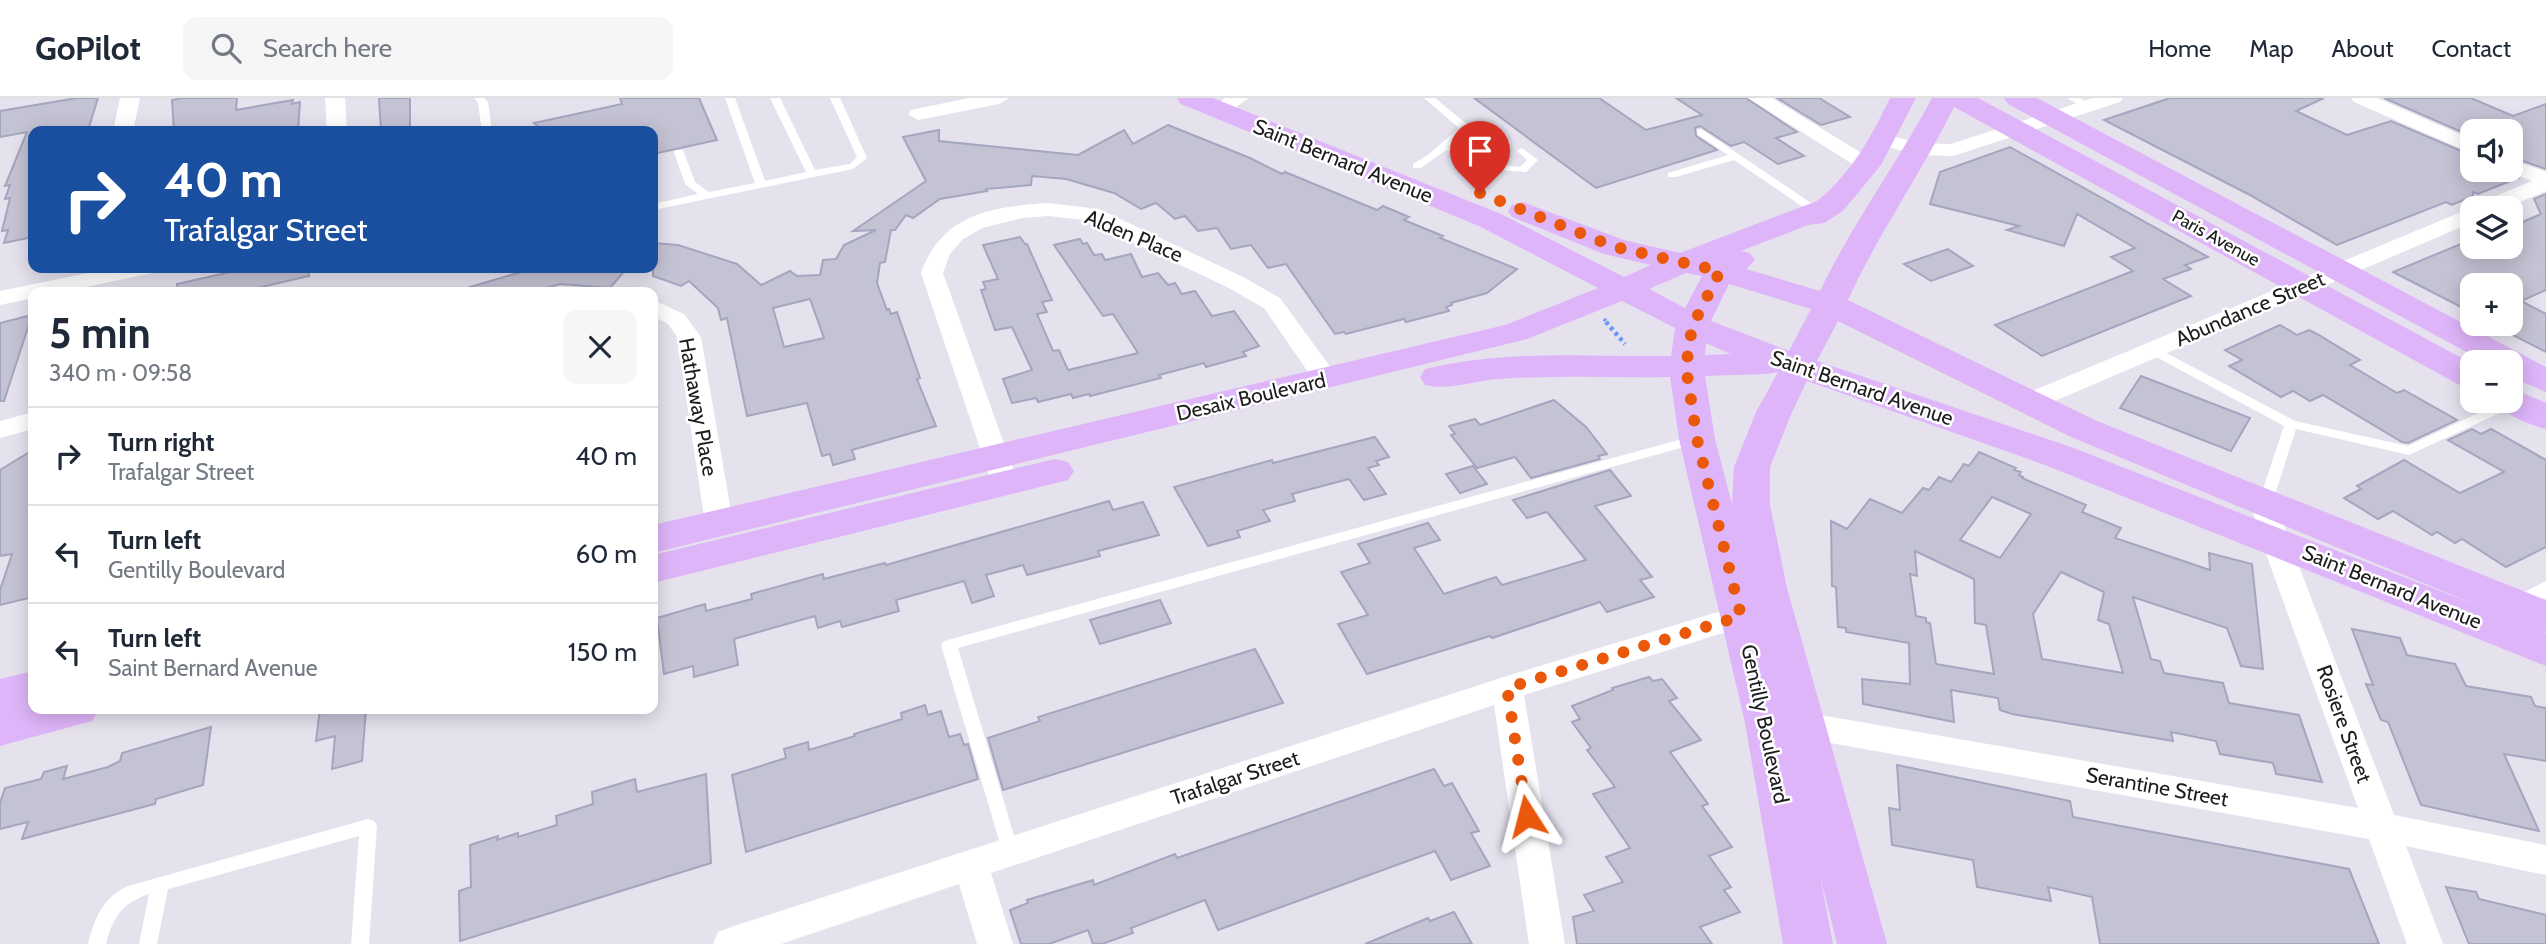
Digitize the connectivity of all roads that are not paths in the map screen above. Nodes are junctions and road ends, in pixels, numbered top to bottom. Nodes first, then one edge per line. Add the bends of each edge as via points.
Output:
1 (130, 98) edge
2 (335, 98) edge
3 (479, 98) edge
4 (730, 98) edge
5 (775, 98) edge
6 (835, 98) edge
7 (999, 98) edge
8 (1429, 98) edge
9 (1758, 98) edge
10 (1903, 98) edge
11 (1945, 98) edge
12 (1958, 98) edge
13 (2017, 98) edge
14 (2113, 98) edge
15 (2361, 98) edge
16 (1223, 101) edge
17 (2071, 108) edge
18 (918, 114) dead end
19 (124, 126) edge
20 (337, 126) edge
21 (486, 126) edge
22 (1465, 128) junction
23 (2018, 129) junction
24 (1701, 132) dead end
25 (1883, 140) junction
26 (1506, 142) dead end
27 (2460, 142) edge
28 (1446, 146) junction
29 (1919, 149) junction
30 (1522, 151) dead end
31 (678, 152) dead end
32 (1735, 156) junction
33 (1417, 166) junction
34 (1869, 166) junction
35 (2523, 171) edge
36 (812, 174) junction
37 (1672, 175) dead end
38 (2546, 182) edge
39 (761, 184) junction
40 (706, 195) junction
41 (2514, 196) edge
42 (658, 205) edge
43 (1825, 208) junction
44 (2460, 220) edge
45 (1679, 264) junction
46 (1720, 271) junction
47 (2340, 271) junction
48 (96, 273) edge
49 (2304, 286) junction
50 (42, 287) edge
51 (28, 291) edge
52 (0, 298) edge
53 (1611, 301) junction
54 (1830, 304) junction
55 (658, 310) edge
56 (1692, 327) junction
57 (2153, 350) junction
58 (2487, 350) edge
59 (1686, 367) junction
60 (1797, 367) junction
61 (2523, 369) edge
62 (2460, 371) edge
63 (1326, 379) junction
64 (2546, 381) edge
65 (2027, 403) junction
66 (2523, 405) edge
67 (2486, 413) edge
68 (2546, 418) edge
69 (28, 422) edge
70 (2291, 424) junction
71 (0, 430) edge
72 (1697, 439) junction
73 (1000, 471) junction
74 (2265, 504) junction
75 (719, 523) junction
76 (658, 538) edge
77 (2275, 540) junction
78 (658, 568) edge
79 (2537, 605) edge
80 (1741, 616) junction
81 (2487, 626) junction
82 (2546, 650) edge
83 (1507, 688) junction
84 (28, 689) edge
85 (0, 695) edge
86 (57, 714) edge
87 (1784, 723) junction
88 (0, 728) edge
89 (2383, 827) junction
90 (1010, 852) junction
91 (2546, 860) edge
92 (971, 864) junction
93 (160, 883) junction
94 (97, 944) edge
95 (148, 944) edge
96 (360, 944) edge
97 (731, 944) edge
98 (995, 944) edge
99 (1547, 944) edge
100 (1808, 944) edge
101 (1862, 944) edge
102 (2425, 944) edge

1 - 19 street
2 - 20 street
3 - 21 lane
4 - 39 lane
5 - 36 lane
6 - 36 lane via 862,159 853,166
7 - 18 street
8 - 22 lane
9 - 34 street
10 - 25 street
11 - 29 street, Gentilly Boulevard
12 - 23 street, Paris Avenue
13 - 17 street, Paris Avenue
14 - 17 street
15 - 27 street
16 - 33 street, Saint Bernard Avenue
16 - 53 street, Saint Bernard Avenue via 1530,238
17 - 23 street
17 - 47 street, Paris Avenue
22 - 26 lane
22 - 28 lane
23 - 29 street via 1953,150
23 - 49 street, Paris Avenue
24 - 32 lane
25 - 29 street
25 - 34 street
28 - 30 lane via 1501,168 1522,170 1533,160
28 - 33 lane
29 - 54 street, Gentilly Boulevard via 1854,252
31 - 40 lane via 690,184
32 - 37 lane
32 - 43 lane
33 - 45 street, Saint Bernard Avenue via 1581,234
34 - 43 street
35 - 38 street
36 - 39 lane
38 - 41 street
39 - 40 lane
40 - 42 lane
43 - 45 street, Desaix Boulevard
43 - 46 street
44 - 47 street, Abundance Street
45 - 46 street, Saint Bernard Avenue
45 - 53 street, Desaix Boulevard
46 - 54 street, Saint Bernard Avenue
46 - 56 street, Gentilly Boulevard
47 - 49 street, Abundance Street
47 - 58 street, Paris Avenue
48 - 50 street
49 - 57 street, Abundance Street
49 - 62 street, Paris Avenue
51 - 52 street
53 - 56 street, Saint Bernard Avenue
53 - 63 street, Desaix Boulevard via 1515,332
54 - 60 street, Gentilly Boulevard
54 - 65 street, Saint Bernard Avenue
55 - 75 street, Hathaway Place via 676,319 689,337
56 - 59 street, Gentilly Boulevard
56 - 60 street, Saint Bernard Avenue
57 - 65 street, Abundance Street
57 - 70 lane
59 - 60 street, Desaix Boulevard
59 - 72 street, Gentilly Boulevard
59 - 73 street, Desaix Boulevard via 1483,368
60 - 77 street, Saint Bernard Avenue via 2046,452
60 - 87 street, Gentilly Boulevard via 1752,467 1751,505
61 - 64 street, Paris Avenue
63 - 73 street, Desaix Boulevard
63 - 73 street, Alden Place via 1283,315 1252,290 1091,215 1053,209 1012,212 981,222 950,240 936,258 932,273
65 - 74 street, Saint Bernard Avenue
66 - 68 street
67 - 70 lane via 2409,451
69 - 71 street
70 - 74 lane
72 - 80 street, Gentilly Boulevard
72 - 90 lane via 949,645
73 - 75 street, Desaix Boulevard
73 - 78 street, Desaix Boulevard
74 - 77 street, Rosiere Street
74 - 79 street, Saint Bernard Avenue
75 - 76 street, Desaix Boulevard
77 - 81 street, Saint Bernard Avenue
77 - 89 street, Rosiere Street
79 - 81 street
80 - 83 street, Trafalgar Street
80 - 87 street, Gentilly Boulevard
81 - 82 street, Saint Bernard Avenue
83 - 90 street, Trafalgar Street
83 - 99 street
84 - 85 street
86 - 88 street
87 - 89 street, Serantine Street
87 - 100 street, Gentilly Boulevard
87 - 101 street, Gentilly Boulevard
89 - 91 street, Serantine Street
89 - 102 street, Rosiere Street
90 - 92 street, Trafalgar Street
92 - 97 street, Trafalgar Street
92 - 98 street
93 - 94 lane via 122,895 103,919
93 - 95 lane
93 - 96 lane via 368,825

